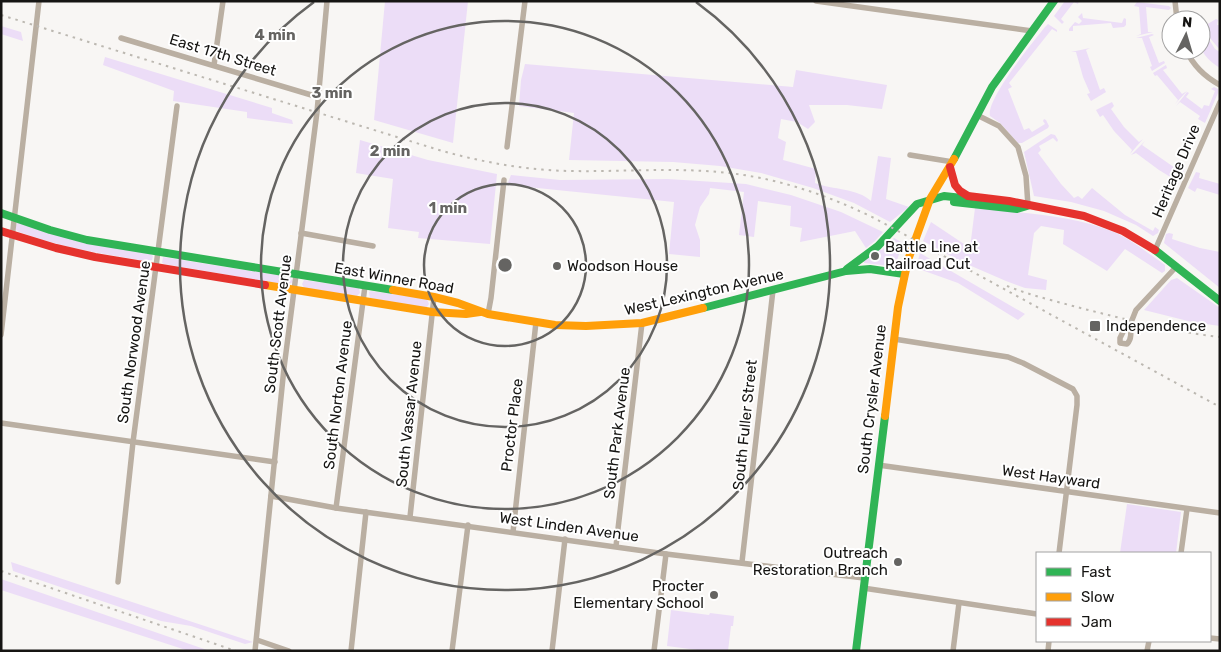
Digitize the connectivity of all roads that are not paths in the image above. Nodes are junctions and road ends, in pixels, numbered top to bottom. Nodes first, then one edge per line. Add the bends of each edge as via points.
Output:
1 (39, 1) edge
2 (223, 1) edge
3 (327, 1) edge
4 (525, 1) edge
5 (816, 1) edge
6 (1054, 1) edge
7 (858, 4) edge
8 (1032, 31) junction
9 (121, 38) dead end
10 (1193, 60) edge
11 (214, 65) junction
12 (1220, 85) edge
13 (318, 97) junction
14 (1220, 102) edge
15 (177, 106) dead end
16 (977, 115) junction
17 (507, 148) dead end
18 (910, 155) dead end
19 (951, 164) junction
20 (504, 180) dead end
21 (968, 196) junction
22 (930, 199) junction
23 (1028, 206) junction
24 (1, 213) edge
25 (13, 217) junction
26 (1, 231) edge
27 (301, 233) junction
28 (13, 235) junction
29 (373, 246) dead end
30 (1155, 250) junction
31 (159, 252) junction
32 (155, 267) junction
33 (1176, 267) junction
34 (846, 271) junction
35 (904, 274) junction
36 (296, 275) junction
37 (365, 286) junction
38 (294, 290) junction
39 (773, 290) junction
40 (434, 297) junction
41 (1220, 301) edge
42 (363, 302) junction
43 (432, 312) junction
44 (484, 313) junction
45 (536, 322) junction
46 (642, 323) junction
47 (1130, 325) dead end
48 (1, 334) edge
49 (894, 339) junction
50 (1, 423) edge
51 (133, 442) junction
52 (275, 462) junction
53 (878, 466) junction
54 (1066, 492) junction
55 (271, 496) junction
56 (336, 508) junction
57 (1187, 509) junction
58 (366, 512) junction
59 (1220, 513) edge
60 (410, 518) junction
61 (468, 525) junction
62 (512, 532) junction
63 (565, 539) junction
64 (616, 546) junction
65 (1059, 552) edge
66 (1181, 552) edge
67 (666, 554) junction
68 (742, 562) junction
69 (864, 578) junction
70 (118, 582) dead end
71 (863, 588) junction
72 (959, 603) junction
73 (1036, 614) edge
74 (257, 640) junction
75 (255, 651) edge
76 (289, 651) edge
77 (351, 651) edge
78 (452, 651) edge
79 (552, 651) edge
80 (654, 651) edge
81 (856, 651) edge
82 (953, 651) edge

1 - 25 street
2 - 11 street
3 - 13 street, South Scott Avenue
4 - 17 street
5 - 7 street
6 - 8 street
7 - 8 street
8 - 16 street via 992,87
9 - 11 street, East 17th Street
10 - 12 street
11 - 13 street, East 17th Street
13 - 27 street, South Scott Avenue
14 - 30 street, Heritage Drive
15 - 31 street, South Norwood Avenue
16 - 19 street
16 - 23 street via 999,126 1018,147 1026,176
18 - 19 street
19 - 21 street via 955,185
19 - 22 street, South Crysler Avenue
20 - 44 street via 491,298
21 - 22 street
21 - 23 street
22 - 23 street via 1017,209
22 - 34 street via 917,204 878,246
22 - 35 street, South Crysler Avenue
23 - 30 street via 1093,219 1131,235
24 - 25 street, East Winner Road
25 - 28 street
25 - 31 street, East Winner Road via 71,236
26 - 28 street, East Winner Road
27 - 29 street
27 - 36 street, South Scott Avenue
28 - 32 street, East Winner Road via 73,252
28 - 48 street
30 - 33 street
31 - 32 street, South Norwood Avenue
31 - 36 street, East Winner Road
32 - 38 street, East Winner Road
32 - 51 street, South Norwood Avenue
33 - 41 street
33 - 47 street via 1136,310
34 - 35 street, West Lexington Avenue via 870,269
34 - 39 street, West Lexington Avenue
35 - 49 street, South Crysler Avenue
36 - 37 street, East Winner Road
36 - 38 street, South Scott Avenue
37 - 40 street, East Winner Road
37 - 42 street, South Norton Avenue
38 - 42 street, East Winner Road
38 - 52 street, South Scott Avenue
39 - 46 street, West Lexington Avenue
39 - 68 street, South Fuller Street
40 - 43 street, South Vassar Avenue
40 - 44 street, East Winner Road
42 - 43 street, East Winner Road
42 - 56 street, South Norton Avenue
43 - 44 street, East Winner Road
43 - 60 street, South Vassar Avenue
44 - 45 street, West Lexington Avenue
45 - 46 street, West Lexington Avenue via 586,326
45 - 62 street, Proctor Place
46 - 64 street, South Park Avenue
49 - 53 street, South Crysler Avenue
49 - 54 street via 1008,357 1024,362 1073,390 1077,406
50 - 51 street
51 - 52 street
51 - 70 street, South Norwood Avenue
52 - 55 street, South Scott Avenue
53 - 54 street, West Hayward
53 - 69 street, South Crysler Avenue
54 - 57 street, West Hayward
54 - 65 street
55 - 56 street, West Linden Avenue
55 - 74 street, South Scott Avenue
56 - 58 street, West Linden Avenue
57 - 59 street, West Hayward
57 - 66 street
58 - 60 street, West Linden Avenue
58 - 77 street
60 - 61 street, West Linden Avenue
61 - 62 street, West Linden Avenue
61 - 78 street
62 - 63 street, West Linden Avenue
63 - 64 street, West Linden Avenue
63 - 79 street
64 - 67 street, West Linden Avenue
67 - 68 street, West Linden Avenue
67 - 80 street
68 - 69 street, West Linden Avenue
69 - 71 street, South Crysler Avenue
71 - 72 street
71 - 81 street, South Crysler Avenue
72 - 73 street
72 - 82 street
74 - 75 street, South Scott Avenue
74 - 76 street

